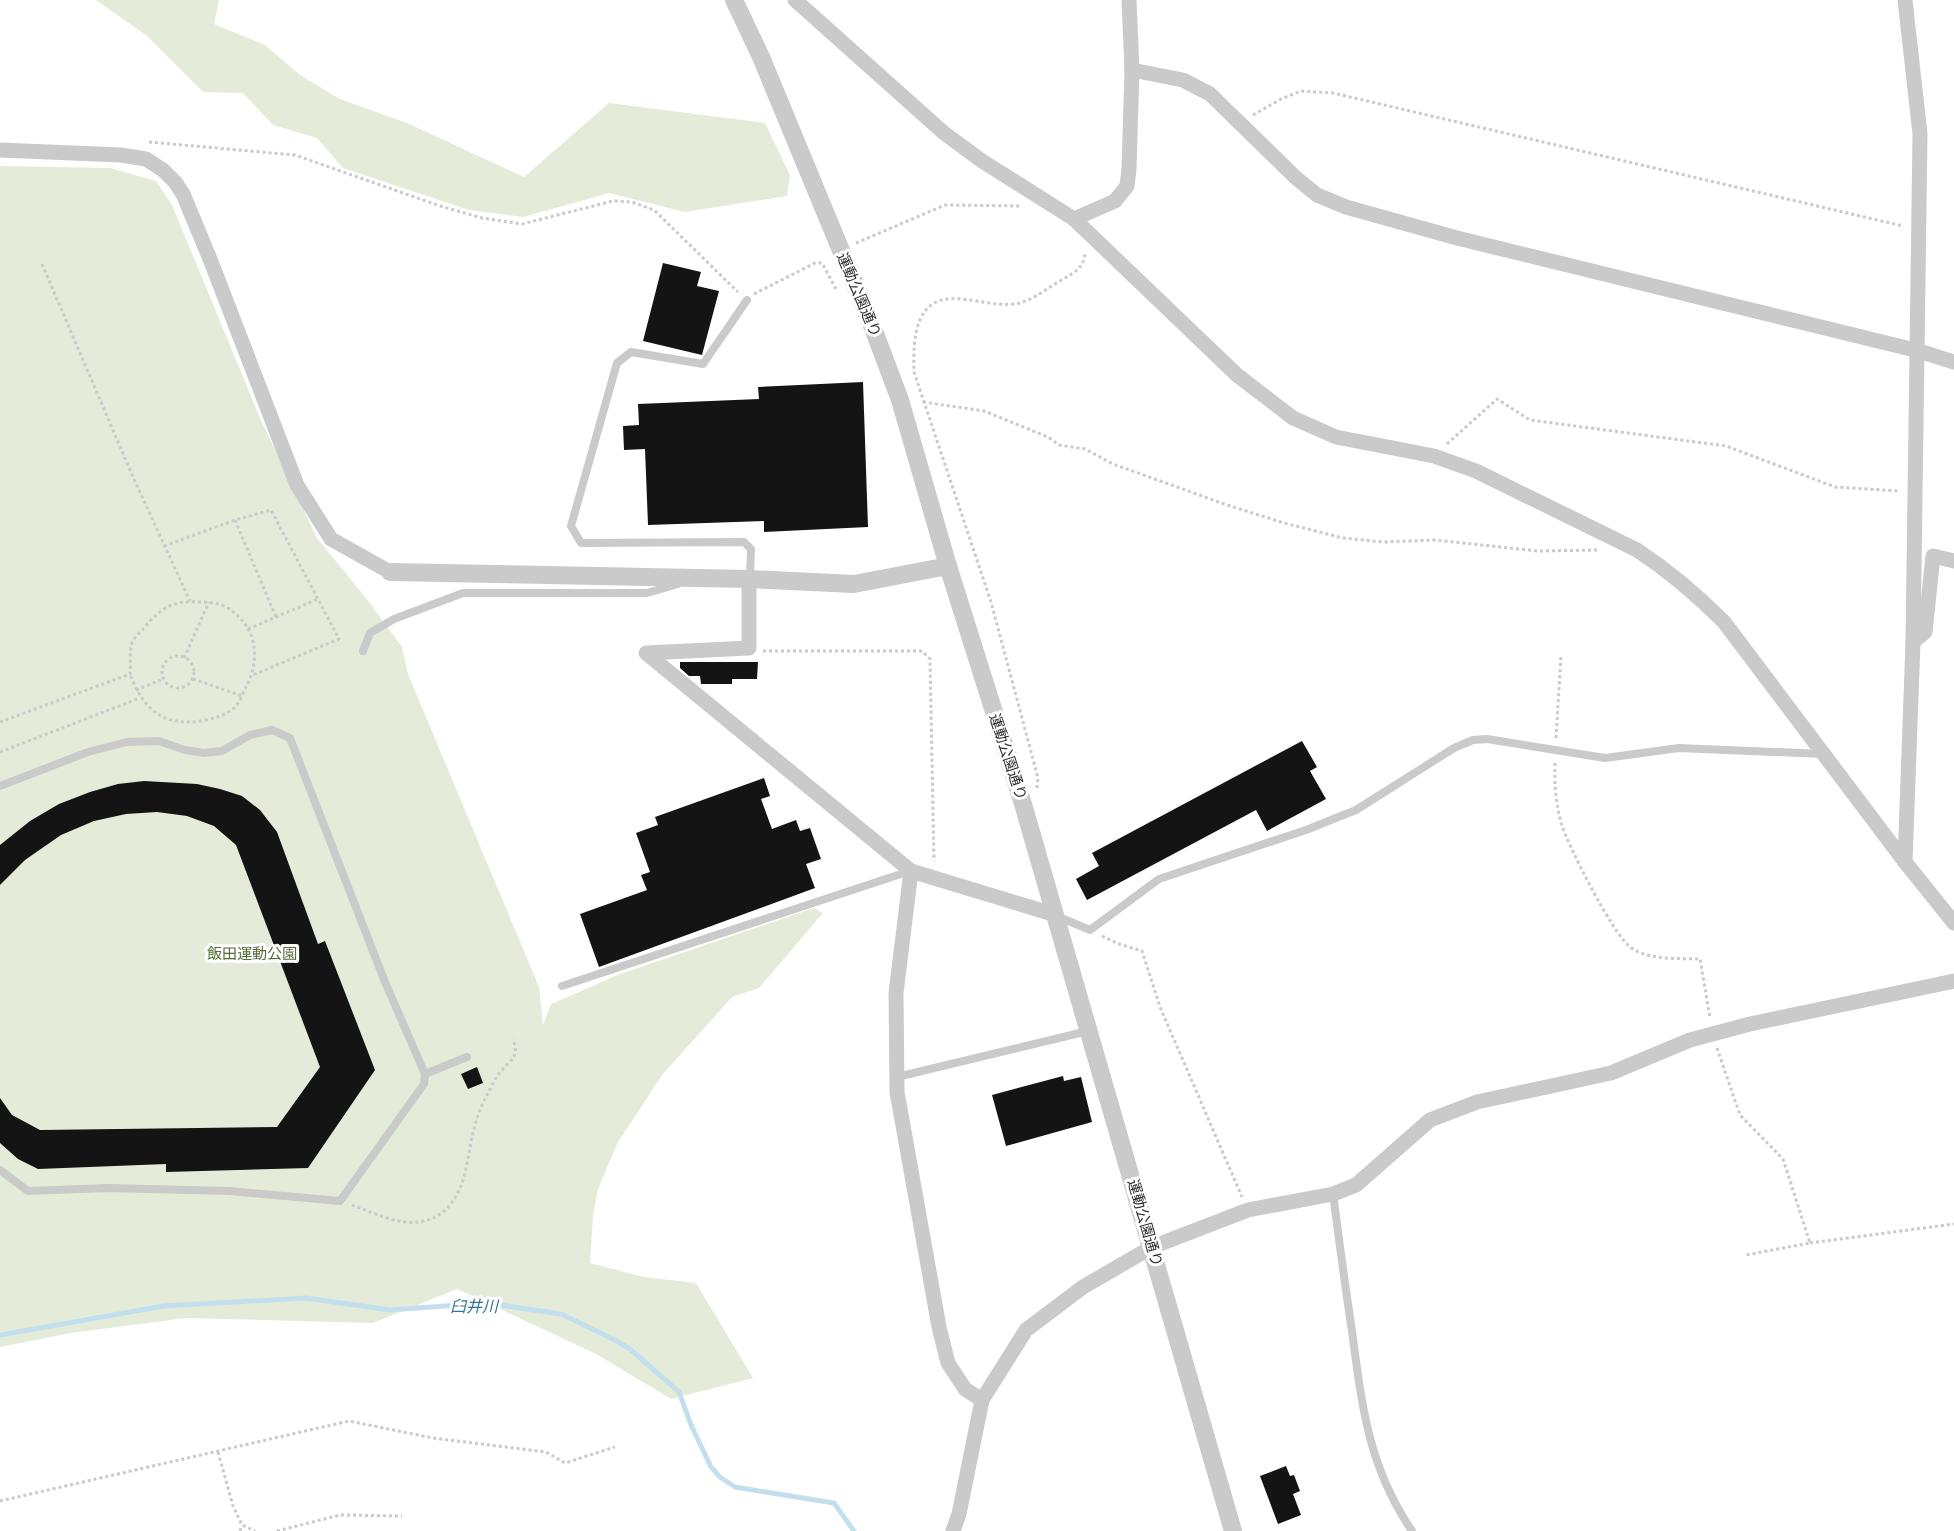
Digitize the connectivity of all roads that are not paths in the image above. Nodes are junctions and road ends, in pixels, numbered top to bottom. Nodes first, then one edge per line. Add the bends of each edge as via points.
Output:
1 (734, 0) edge
2 (795, 0) edge
3 (1129, 0) edge
4 (1905, 0) edge
5 (1132, 70) junction
6 (0, 150) edge
7 (1074, 219) junction
8 (747, 300) road end
9 (1919, 351) junction
10 (1954, 362) edge
11 (1954, 561) edge
12 (948, 566) junction
13 (390, 572) joint
14 (699, 578) junction
15 (749, 579) junction
16 (1913, 642) junction
17 (363, 651) dead end
18 (1825, 754) junction
19 (0, 786) edge
20 (1905, 862) junction
21 (911, 871) junction
22 (1056, 915) junction
23 (1954, 923) edge
24 (1954, 981) edge
25 (562, 986) dead end
26 (1089, 1030) junction
27 (467, 1058) dead end
28 (425, 1074) junction
29 (897, 1077) junction
30 (0, 1170) edge
31 (1333, 1194) junction
32 (1152, 1247) junction
33 (982, 1400) junction
34 (953, 1531) edge
35 (1233, 1531) edge
36 (1412, 1531) edge

1 - 12 street, 運動公園通り via 873,328 900,400
2 - 7 street via 944,133
3 - 5 street
4 - 9 street via 1920,134
5 - 7 street via 1127,186 1115,201
5 - 9 street via 1183,80 1210,94 1294,177 1317,195 1346,207 1457,238
6 - 13 street via 121,154 146,159 175,182 210,259 297,485 331,538
7 - 18 street via 1237,375 1293,418 1336,437 1434,456 1476,471 1637,550 1661,566 1724,622
8 - 15 lane via 703,364 631,352 617,363 571,526 580,543 744,542 751,549
9 - 10 street
9 - 16 street
11 - 16 street via 1934,556 1925,632
12 - 15 street via 854,584
12 - 22 street, 運動公園通り
13 - 14 street
14 - 15 street
14 - 17 lane via 647,593 463,593 394,619 370,633
15 - 21 street via 749,648 646,653
16 - 20 street
18 - 20 street
18 - 22 lane via 1679,748 1605,758 1473,740 1356,810 1159,879 1090,930
19 - 28 lane via 88,752 128,742 159,741 204,753 222,751 250,735 272,729 290,738
20 - 23 street
21 - 22 street
21 - 25 lane
21 - 29 street via 896,993
22 - 26 street, 運動公園通り
24 - 31 street via 1750,1024 1690,1040 1611,1074 1477,1102 1430,1120 1356,1185
26 - 29 lane
26 - 32 street, 運動公園通り
27 - 28 lane
28 - 30 lane via 424,1084 340,1201 229,1191 28,1191
29 - 33 street via 948,1363 965,1389
31 - 32 street via 1248,1210
31 - 36 lane via 1363,1416 1378,1468
32 - 33 street via 1083,1287 1026,1330
32 - 35 street, 運動公園通り
33 - 34 street

